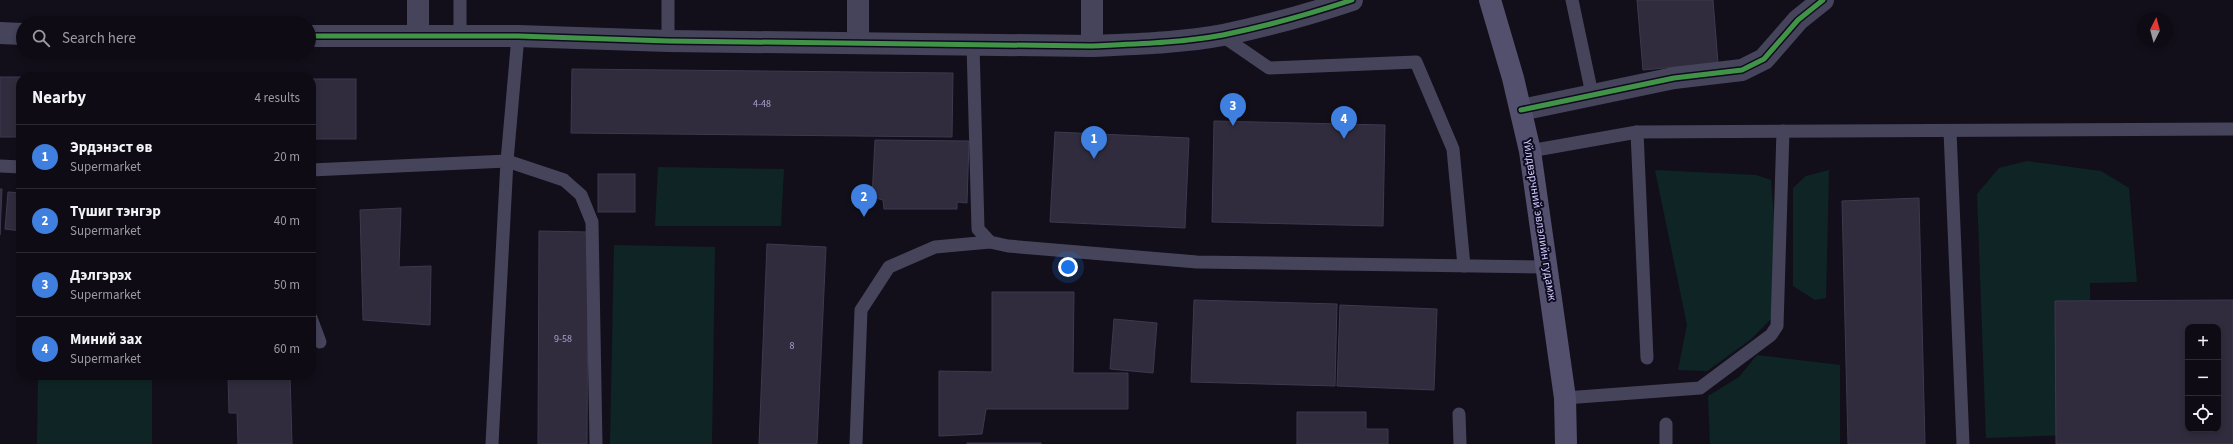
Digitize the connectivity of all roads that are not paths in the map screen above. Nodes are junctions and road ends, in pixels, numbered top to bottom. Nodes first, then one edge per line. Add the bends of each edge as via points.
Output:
1 (418, 0) edge
2 (460, 0) edge
3 (668, 0) edge
4 (858, 0) edge
5 (1092, 0) edge
6 (1352, 0) edge
7 (1490, 0) edge
8 (1572, 0) edge
9 (1823, 0) edge
10 (0, 34) edge
11 (16, 34) edge
12 (1221, 35) junction
13 (316, 36) edge
14 (418, 36) junction
15 (460, 36) junction
16 (518, 36) junction
17 (668, 40) junction
18 (858, 42) junction
19 (973, 45) junction
20 (1092, 46) junction
21 (1592, 94) junction
22 (1521, 110) junction
23 (2233, 129) edge
24 (1783, 131) junction
25 (1950, 131) junction
26 (1637, 132) junction
27 (1530, 151) junction
28 (507, 161) junction
29 (0, 166) edge
30 (16, 167) edge
31 (316, 170) edge
32 (990, 242) junction
33 (1464, 266) junction
34 (1548, 267) junction
35 (316, 331) edge
36 (320, 342) dead end
37 (1647, 358) dead end
38 (1564, 398) junction
39 (1459, 414) dead end
40 (1666, 424) dead end
41 (492, 444) edge
42 (596, 444) edge
43 (856, 444) edge
44 (1460, 444) edge
45 (1566, 444) edge
46 (1666, 444) edge
47 (1963, 444) edge

1 - 14 street
2 - 15 lane
3 - 17 lane
4 - 18 street
5 - 20 street
6 - 12 street via 1276,23
7 - 22 main road, Үйлдвэрчний эвлэлийн гудамж
8 - 21 lane
9 - 21 street via 1798,20 1764,59 1742,70 1674,78
10 - 11 street
12 - 20 street
12 - 33 lane via 1269,68 1416,62 1453,150
13 - 14 street
14 - 15 street
15 - 16 street
16 - 17 street
16 - 28 lane
17 - 18 street
18 - 19 street
19 - 20 street
19 - 32 lane via 978,229
21 - 22 street
22 - 27 main road, Үйлдвэрчний эвлэлийн гудамж
23 - 25 lane
24 - 25 lane
24 - 26 lane
24 - 38 lane via 1778,326 1771,335 1700,388
25 - 47 lane
26 - 27 lane
26 - 37 lane
27 - 34 main road, Үйлдвэрчний эвлэлийн гудамж
28 - 31 lane
28 - 41 lane
28 - 42 lane via 564,180 581,195 592,222
29 - 30 lane
32 - 33 lane via 1008,246 1198,262
32 - 43 lane via 935,248 889,267 861,310
33 - 34 lane
34 - 38 main road, Үйлдвэрчний эвлэлийн гудамж
35 - 36 lane
38 - 45 main road, Үйлдвэрчний эвлэлийн гудамж
39 - 44 lane
40 - 46 lane

